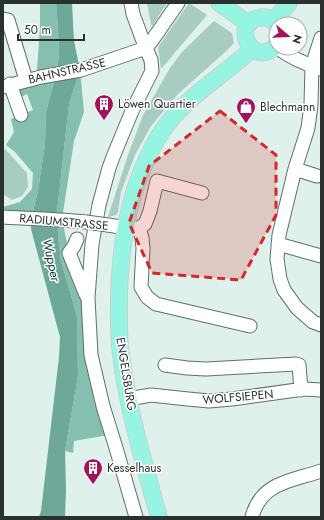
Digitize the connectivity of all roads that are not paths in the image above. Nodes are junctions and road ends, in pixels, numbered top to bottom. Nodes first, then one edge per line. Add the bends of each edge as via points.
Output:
1 (131, 3) edge
2 (178, 3) edge
3 (289, 3) edge
4 (224, 7) edge
5 (279, 16) edge
6 (268, 18) edge
7 (3, 19) edge
8 (249, 24) junction
9 (321, 38) edge
10 (146, 48) junction
11 (252, 49) junction
12 (268, 51) edge
13 (289, 56) edge
14 (316, 67) edge
15 (26, 80) junction
16 (7, 86) edge
17 (316, 107) edge
18 (21, 115) dead end
19 (295, 169) junction
20 (317, 176) dead end
21 (202, 193) dead end
22 (3, 217) edge
23 (132, 228) junction
24 (77, 239) dead end
25 (278, 244) junction
26 (321, 256) edge
27 (88, 298) junction
28 (250, 326) dead end
29 (321, 326) edge
30 (165, 365) dead end
31 (301, 390) junction
32 (321, 390) edge
33 (128, 399) junction
34 (321, 471) edge
35 (136, 517) edge
36 (159, 517) edge
37 (252, 517) edge

1 - 10 street
2 - 10 street
3 - 5 main road
4 - 8 main road
6 - 8 main road via 262,17
7 - 15 street via 8,20
8 - 11 main road via 245,38
9 - 14 street
10 - 15 street, BAHNSTRASSE via 81,70
10 - 27 street via 152,71 132,111 109,168 92,244
11 - 12 main road via 260,52
11 - 23 main road, ENGELSBURG via 188,102 168,123 152,146 130,206
13 - 14 street
14 - 17 street
15 - 16 street, BAHNSTRASSE
16 - 18 street
17 - 19 street
19 - 20 street
19 - 25 street
21 - 23 street, ENGELSBURG via 157,181 146,224
22 - 23 street, RADIUMSTRASSE, bridge via 62,219
23 - 28 street via 142,238 141,287 147,297 156,304
23 - 33 main road, ENGELSBURG via 121,264 118,305 120,353
24 - 27 street via 69,253
25 - 26 street
25 - 29 street via 278,268 284,290 297,308
27 - 35 street via 91,355 103,406
30 - 31 street via 206,369 296,364 299,365
31 - 32 street, WOLFSIEPEN
31 - 33 street, WOLFSIEPEN via 210,401 151,395
33 - 36 main road, ENGELSBURG
34 - 37 street via 280,483 264,493 254,508

